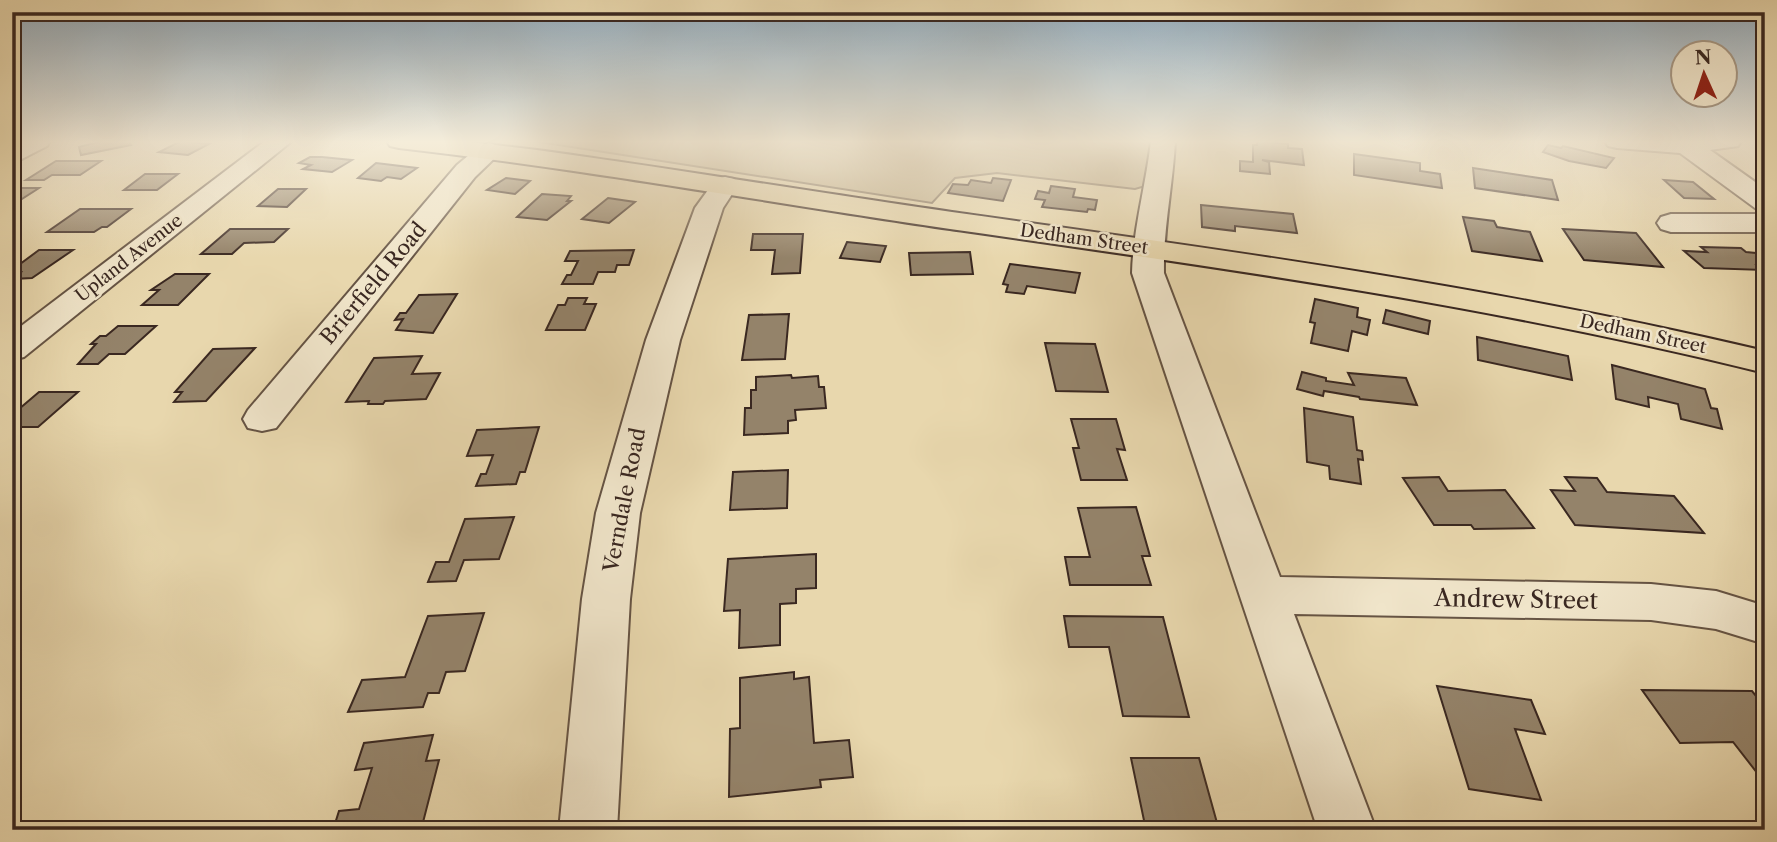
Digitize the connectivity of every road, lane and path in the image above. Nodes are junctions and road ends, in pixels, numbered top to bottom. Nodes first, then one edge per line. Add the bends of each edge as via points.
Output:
1 (230, 180) edge
2 (458, 180) edge
3 (692, 180) edge
4 (1160, 180) edge
5 (1736, 180) edge
6 (725, 185) junction
7 (1765, 202) edge
8 (1671, 223) dead end
9 (1765, 223) edge
10 (1148, 248) junction
11 (12, 350) edge
12 (1765, 362) edge
13 (262, 419) dead end
14 (1265, 595) junction
15 (1765, 625) edge
16 (588, 830) edge
17 (1347, 830) edge

1 - 11 street, Upland Avenue
2 - 13 street, Brierfield Road
3 - 6 main road, Dedham Street
4 - 10 street
5 - 7 street
6 - 10 main road, Dedham Street
6 - 16 street, Verndale Road via 709,208 663,340 618,513 606,598
8 - 9 street
10 - 12 main road, Dedham Street via 1448,293
10 - 14 street via 1152,286
14 - 15 street, Andrew Street via 1651,602 1716,610
14 - 17 street

